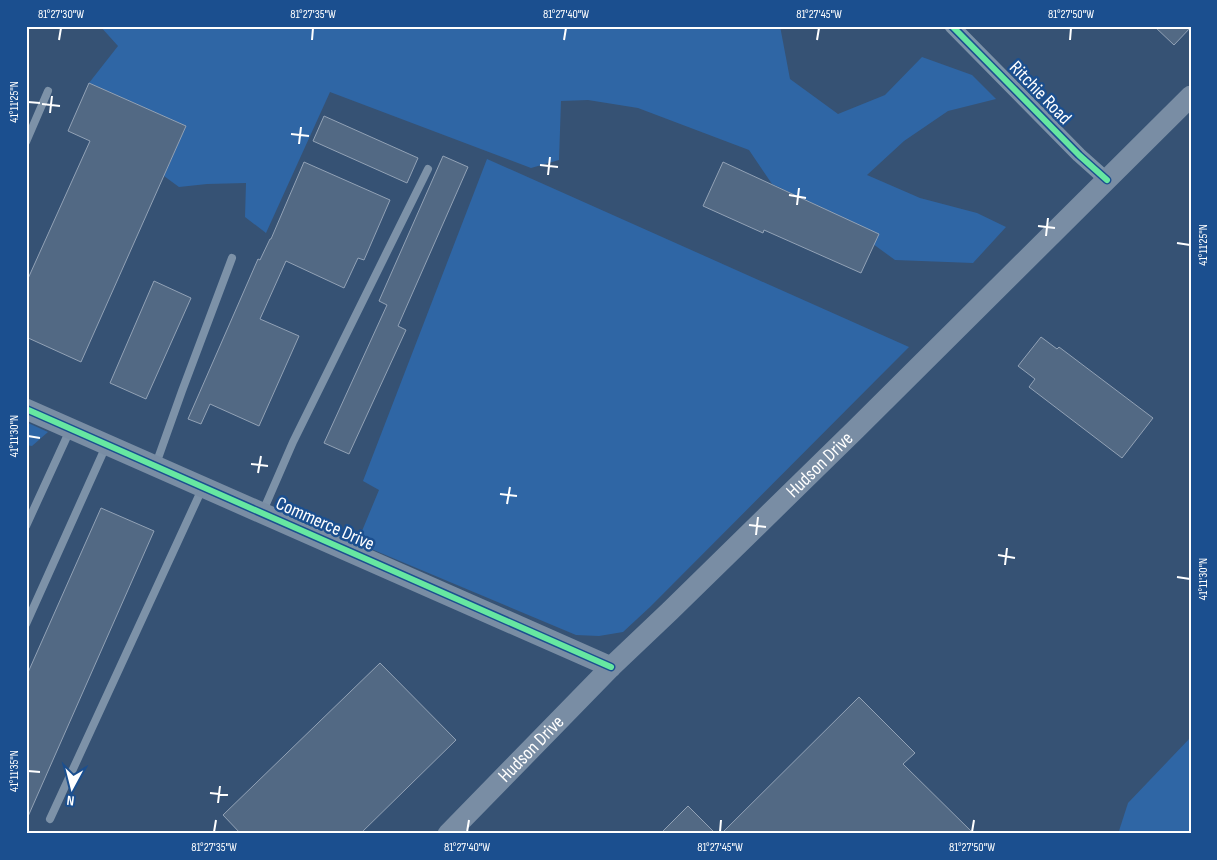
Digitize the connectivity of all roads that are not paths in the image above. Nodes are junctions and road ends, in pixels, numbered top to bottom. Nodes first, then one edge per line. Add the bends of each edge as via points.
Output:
1 (952, 26) edge
2 (48, 90) dead end
3 (1191, 96) edge
4 (26, 142) edge
5 (428, 169) dead end
6 (1107, 180) junction
7 (232, 258) dead end
8 (26, 409) edge
9 (71, 428) junction
10 (106, 444) junction
11 (156, 466) junction
12 (203, 487) junction
13 (262, 513) junction
14 (26, 526) edge
15 (26, 624) edge
16 (611, 667) junction
17 (50, 819) dead end
18 (448, 834) edge

1 - 6 street, Ritchie Road
2 - 4 lane
3 - 6 main road, Hudson Drive
5 - 13 lane via 293,442
6 - 16 main road, Hudson Drive
7 - 11 lane
8 - 9 main road, Commerce Drive
9 - 10 main road, Commerce Drive
9 - 14 lane
10 - 11 main road, Commerce Drive
10 - 15 lane
11 - 12 main road, Commerce Drive
12 - 13 main road, Commerce Drive
12 - 17 lane
13 - 16 main road, Commerce Drive
16 - 18 main road, Hudson Drive

